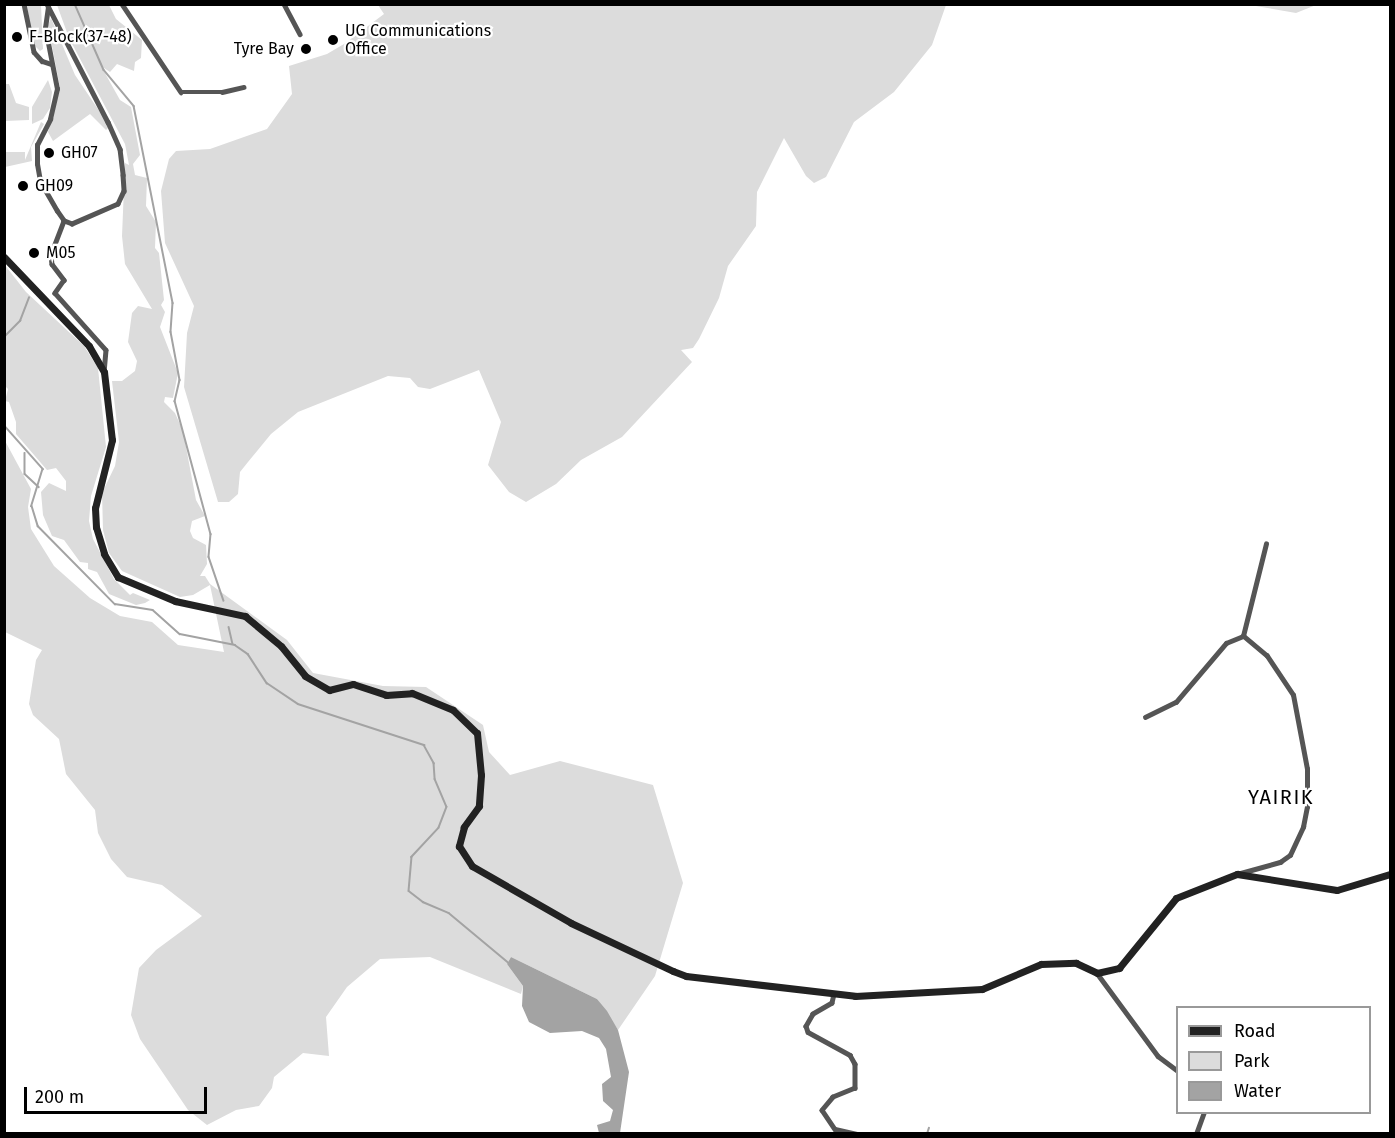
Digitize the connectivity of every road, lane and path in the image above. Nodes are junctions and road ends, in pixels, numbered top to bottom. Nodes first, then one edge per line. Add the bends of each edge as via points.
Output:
1 (24, 4) edge
2 (122, 4) edge
3 (284, 4) edge
4 (47, 5) edge
5 (300, 34) dead end
6 (51, 64) junction
7 (243, 87) dead end
8 (64, 221) junction
9 (4, 257) edge
10 (104, 372) junction
11 (1266, 544) dead end
12 (1242, 636) junction
13 (1145, 717) dead end
14 (1237, 874) junction
15 (1390, 874) edge
16 (1097, 973) junction
17 (834, 994) junction
18 (1176, 1070) edge
19 (1204, 1114) edge
20 (856, 1134) edge
21 (1196, 1134) edge

1 - 6 street via 34,52
2 - 7 street via 181,92 222,92
3 - 5 street
4 - 6 street via 45,28
4 - 8 street via 108,122 120,149 123,175 124,190 117,204 89,219 72,224
6 - 8 street via 56,105 36,145 37,164 40,182
8 - 10 street via 51,255 52,264 64,280 55,293 106,350
9 - 10 street via 89,346
10 - 17 street via 112,440 95,508 96,527 118,577 175,602 245,616 281,646 305,676 328,690 353,684 386,695 412,693 453,710 477,733 481,775 479,806 464,827 459,846 485,877 571,923 686,976
11 - 12 street
12 - 13 street via 1226,643 1176,702
12 - 14 street via 1267,656 1293,695 1307,769 1304,827 1290,855 1280,862
14 - 15 street via 1337,890
14 - 16 street via 1176,898 1130,958 1119,968
16 - 17 street via 1076,963 1041,964 982,989
16 - 18 street via 1158,1056
17 - 20 street via 832,1003 813,1014 806,1026 808,1032 850,1055 855,1064 855,1088 832,1097 822,1110 835,1129
19 - 21 street

